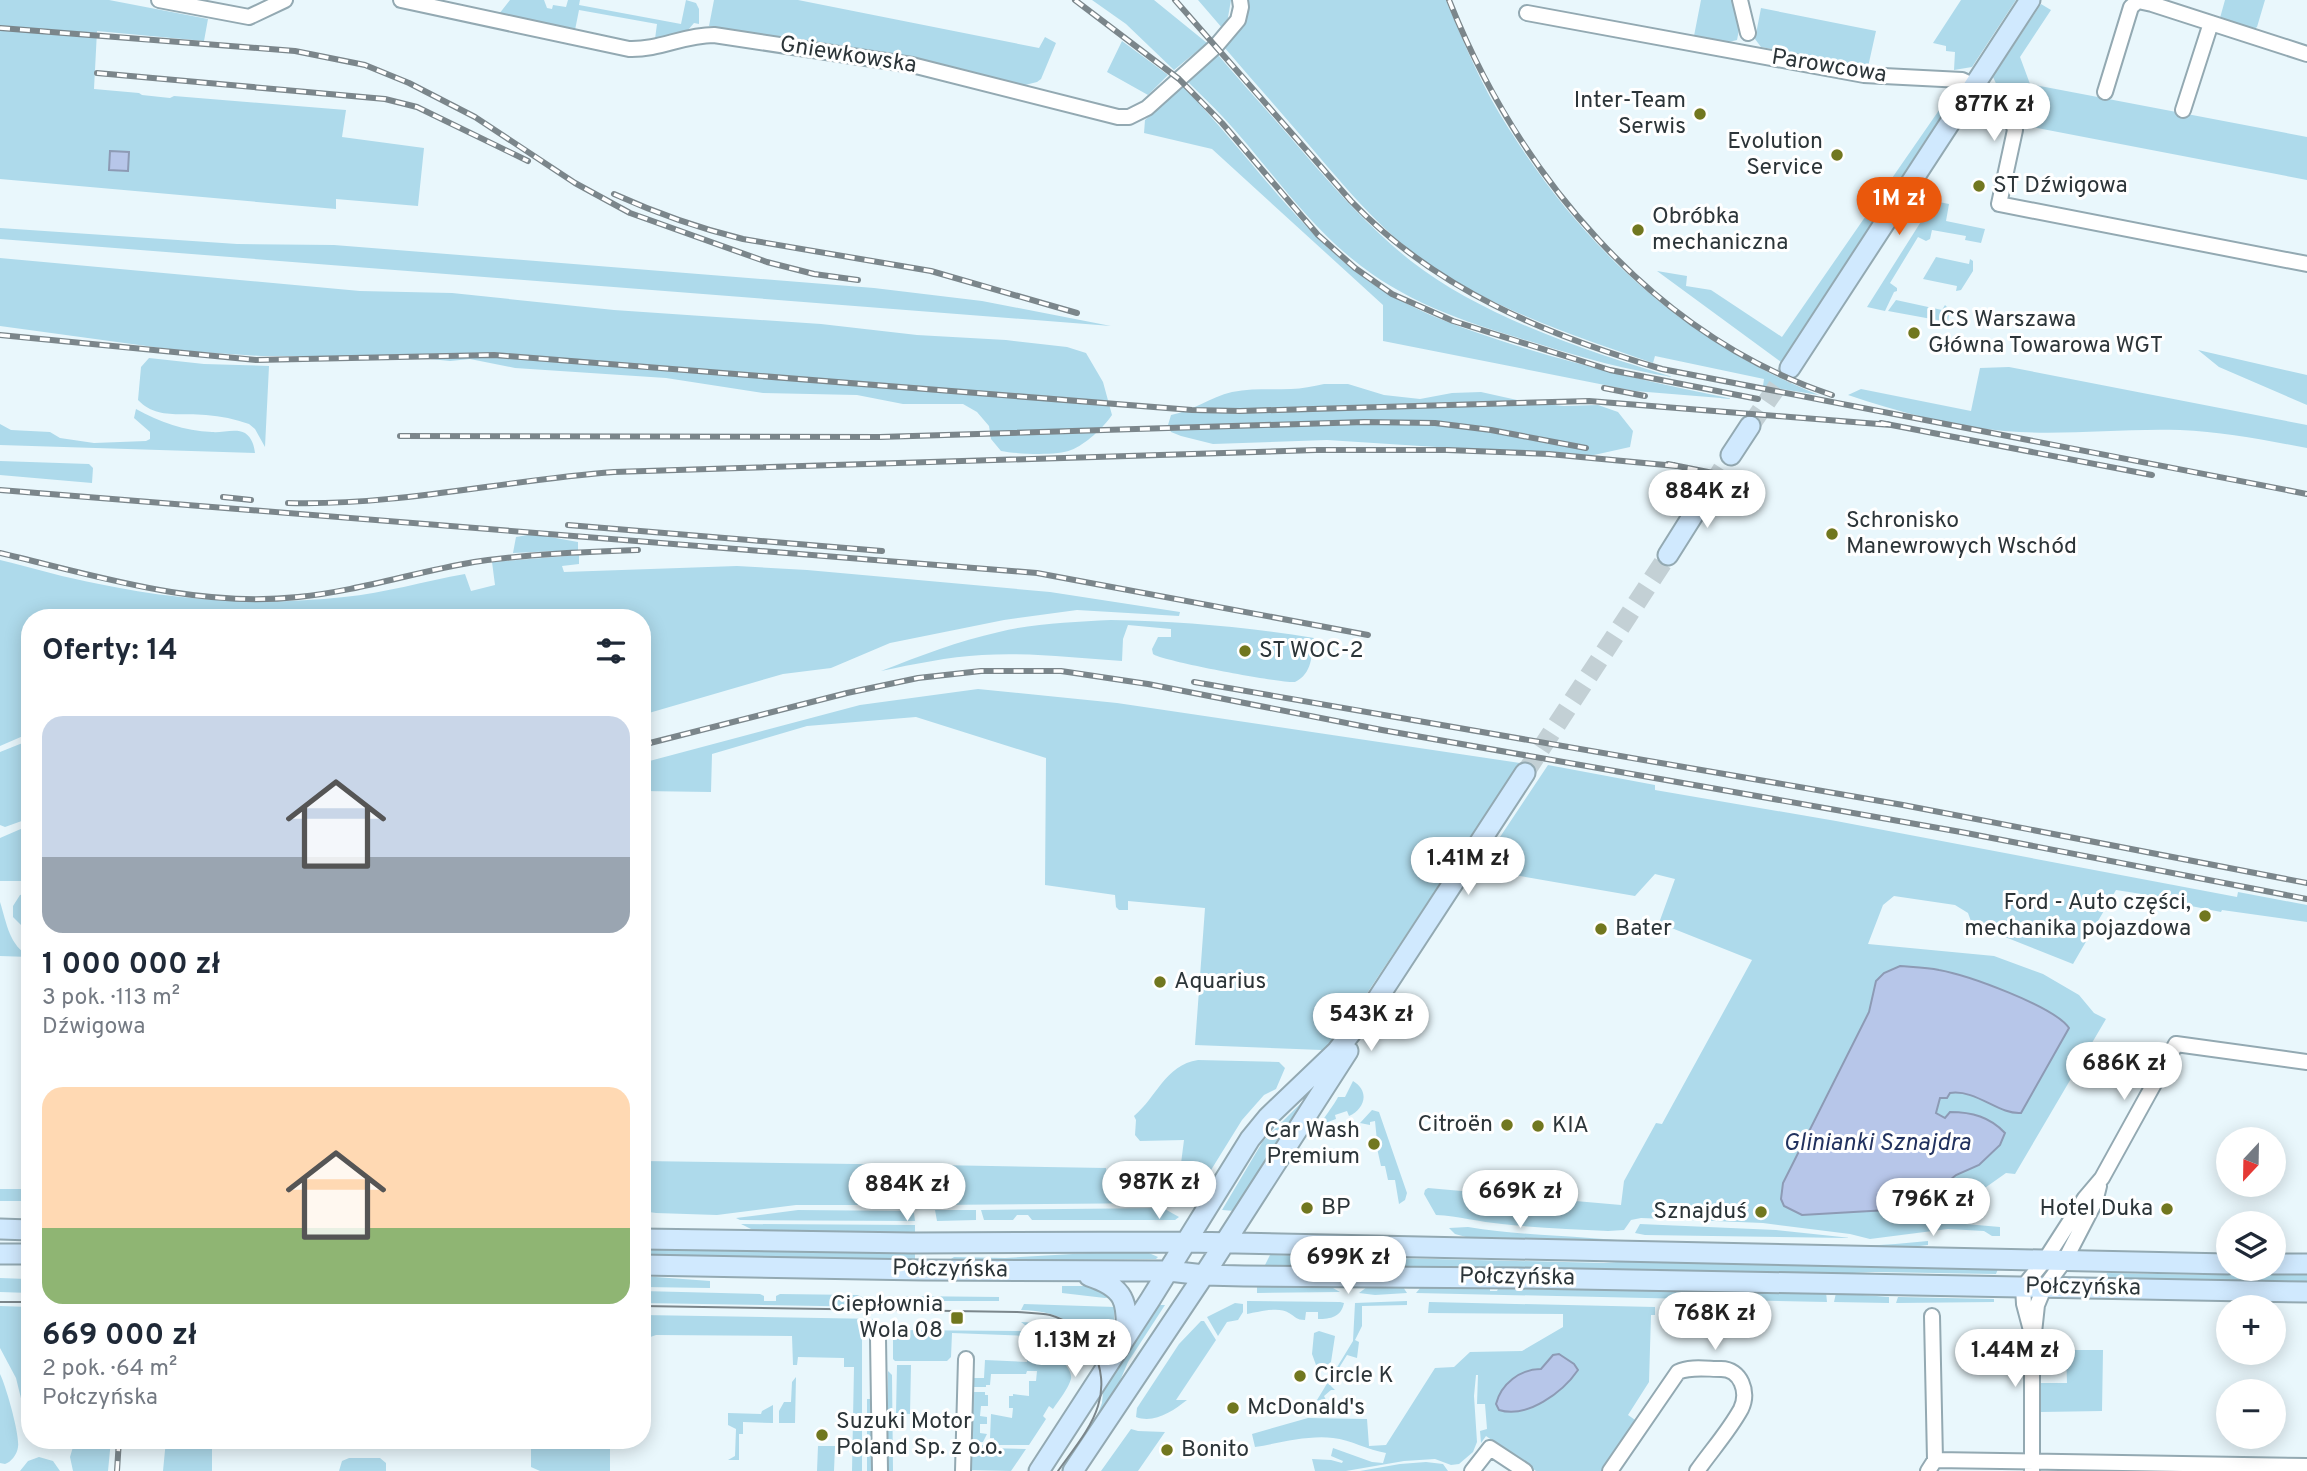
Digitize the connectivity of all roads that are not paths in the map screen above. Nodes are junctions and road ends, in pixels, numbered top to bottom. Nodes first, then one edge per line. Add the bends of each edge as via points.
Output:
1 (159, 0) edge
2 (285, 0) edge
3 (401, 0) edge
4 (1240, 0) edge
5 (1740, 0) edge
6 (2030, 0) edge
7 (2153, 2) edge
8 (1528, 13) dead end
9 (2211, 23) junction
10 (1748, 33) dead end
11 (2307, 54) edge
12 (1975, 85) junction
13 (2105, 92) dead end
14 (2183, 110) dead end
15 (2307, 264) edge
16 (1790, 368) tunnel mouth
17 (1750, 426) tunnel mouth
18 (1731, 455) tunnel mouth
19 (1712, 485) tunnel mouth
20 (1668, 555) tunnel mouth
21 (1525, 773) tunnel mouth
22 (1378, 999) junction
23 (2307, 1062) edge
24 (0, 1229) edge
25 (21, 1230) edge
26 (651, 1239) edge
27 (951, 1242) junction
28 (1186, 1242) junction
29 (1225, 1243) junction
30 (0, 1254) edge
31 (21, 1254) edge
32 (2055, 1260) junction
33 (2216, 1264) edge
34 (2286, 1264) edge
35 (2307, 1264) edge
36 (651, 1265) edge
37 (949, 1270) junction
38 (1169, 1270) junction
39 (1075, 1271) junction
40 (1204, 1275) junction
41 (2023, 1287) junction
42 (2043, 1288) junction
43 (2307, 1292) edge
44 (1932, 1316) dead end
45 (1126, 1337) junction
46 (878, 1338) dead end
47 (2033, 1338) junction
48 (966, 1359) dead end
49 (1932, 1466) edge
50 (2307, 1466) edge
51 (2032, 1467) edge
52 (2224, 1468) edge
53 (880, 1471) edge
54 (963, 1471) edge
55 (1039, 1471) edge
56 (1073, 1471) edge
57 (1472, 1471) edge
58 (1525, 1471) edge
59 (1610, 1471) edge
60 (1697, 1471) edge

1 - 2 street via 249,17
3 - 4 street, Gniewkowska via 629,48 646,49 694,35 714,35 888,61 1129,117 1147,108 1216,46 1238,20
5 - 10 street, Parowcowa
6 - 12 main road
7 - 9 street
7 - 13 street via 2138,1 2131,7
8 - 12 street, Parowcowa via 1843,72 1962,80
9 - 11 street
9 - 14 street
12 - 15 street, Parowcowa via 1990,93 2014,123 1999,204
12 - 16 main road
17 - 18 main road
19 - 20 main road
21 - 22 main road
22 - 28 main road via 1337,1051 1250,1139
22 - 29 main road
23 - 32 street via 2176,1044 2102,1178 2095,1202
24 - 25 main road
26 - 27 main road, Połczyńska
27 - 28 main road, Połczyńska
27 - 37 main road via 940,1261
28 - 29 main road, Połczyńska
28 - 38 main road
29 - 32 main road, Połczyńska
29 - 40 main road
30 - 31 main road
32 - 33 main road, Połczyńska
32 - 41 street
32 - 42 street
34 - 35 main road
36 - 37 main road, Połczyńska
37 - 39 main road, Połczyńska
38 - 39 main road, Połczyńska
38 - 40 main road, Połczyńska
38 - 45 main road
39 - 45 main road via 1117,1290 1126,1306
40 - 41 main road, Połczyńska
40 - 56 main road
41 - 42 main road, Połczyńska
41 - 47 street
42 - 43 main road, Połczyńska
42 - 47 street
44 - 49 street
45 - 55 main road
46 - 53 street
47 - 51 street
48 - 54 street
49 - 51 street
50 - 52 street
51 - 52 street
57 - 58 street via 1490,1448
59 - 60 street via 1678,1373 1731,1370 1743,1385 1742,1404

